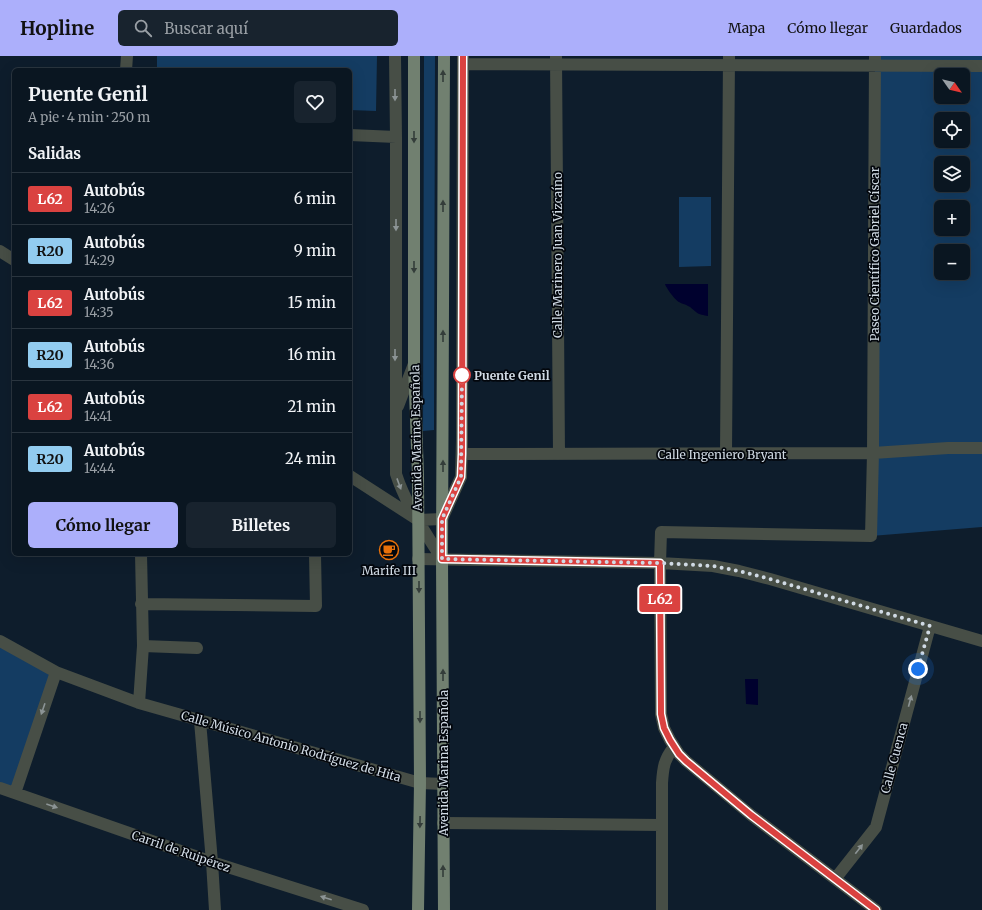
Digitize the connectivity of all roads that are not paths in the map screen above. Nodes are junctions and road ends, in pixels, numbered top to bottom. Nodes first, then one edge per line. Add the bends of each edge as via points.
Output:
1 (127, 56) edge
2 (395, 56) edge
3 (414, 56) edge
4 (444, 56) edge
5 (463, 60) edge
6 (556, 60) edge
7 (729, 60) edge
8 (875, 61) edge
9 (982, 66) edge
10 (126, 68) edge
11 (352, 135) edge
12 (396, 137) junction
13 (0, 251) edge
14 (12, 259) edge
15 (414, 364) junction
16 (395, 416) junction
17 (982, 448) edge
18 (873, 453) junction
19 (462, 454) junction
20 (559, 454) junction
21 (726, 454) junction
22 (352, 477) edge
23 (442, 519) junction
24 (418, 520) junction
25 (141, 556) edge
26 (315, 556) edge
27 (418, 559) junction
28 (442, 559) junction
29 (660, 563) junction
30 (141, 604) junction
31 (930, 626) junction
32 (0, 641) edge
33 (982, 641) edge
34 (143, 646) junction
35 (197, 648) dead end
36 (56, 672) junction
37 (139, 704) junction
38 (200, 721) junction
39 (674, 747) junction
40 (420, 783) junction
41 (443, 784) junction
42 (0, 788) edge
43 (15, 793) junction
44 (443, 823) junction
45 (662, 825) junction
46 (212, 862) junction
47 (836, 879) junction
48 (215, 910) edge
49 (363, 910) edge
50 (418, 910) edge
51 (444, 910) edge
52 (662, 910) edge
53 (876, 910) edge

1 - 10 street
2 -> 12 street, Avenida Marina Española
3 -> 15 main road, Avenida Marina Española
23 -> 4 main road, Avenida Marina Española
5 - 6 street
5 - 19 street, Avenida Marina Española
6 - 7 street
6 - 20 street, Calle Marinero Juan Vizcaíno
7 - 8 street
7 - 21 street
8 - 9 street
8 - 18 street, Paseo Científico Gabriel Císcar
11 - 12 street
12 -> 16 street, Avenida Marina Española
13 - 14 street
15 - 16 street
15 - 24 main road, Avenida Marina Española
16 -> 24 street, Avenida Marina Española via 396,474 407,502
17 - 18 street, Calle Ingeniero Bryant
18 - 21 street, Calle Ingeniero Bryant
18 - 29 street, Paseo Científico Gabriel Císcar via 871,536 661,532
19 - 20 street, Calle Ingeniero Bryant
19 - 23 street, Avenida Marina Española via 461,477
20 - 21 street, Calle Ingeniero Bryant
22 - 24 street
23 - 24 street
23 - 28 main road, Avenida Marina Española
24 - 27 main road, Avenida Marina Española
24 - 28 street
25 - 30 street
26 - 30 street via 316,606
27 - 28 street
27 -> 40 main road, Avenida Marina Española
28 - 29 street
41 -> 28 main road, Avenida Marina Española
29 - 31 street via 713,566 739,571
29 - 39 street via 661,714 664,728
30 - 34 street
31 - 33 street
47 -> 31 street, Calle Cuenca via 876,827
32 - 36 street, Calle Músico Antonio Rodríguez de Hita
34 - 35 street
34 - 37 street
36 - 37 street, Calle Músico Antonio Rodríguez de Hita
36 -> 43 street
37 - 38 street, Calle Músico Antonio Rodríguez de Hita
38 - 40 street, Calle Músico Antonio Rodríguez de Hita
38 - 46 street
39 - 45 street via 663,768
39 - 47 street via 686,761 745,810
40 - 41 street, Calle Músico Antonio Rodríguez de Hita
40 -> 50 main road, Avenida Marina Española
41 - 44 main road, Avenida Marina Española
42 - 43 street, Carril de Ruipérez
43 -> 46 street, Carril de Ruipérez
44 - 45 street
51 -> 44 main road, Avenida Marina Española
45 - 52 street
46 - 48 street
49 -> 46 street, Carril de Ruipérez
47 - 53 street

